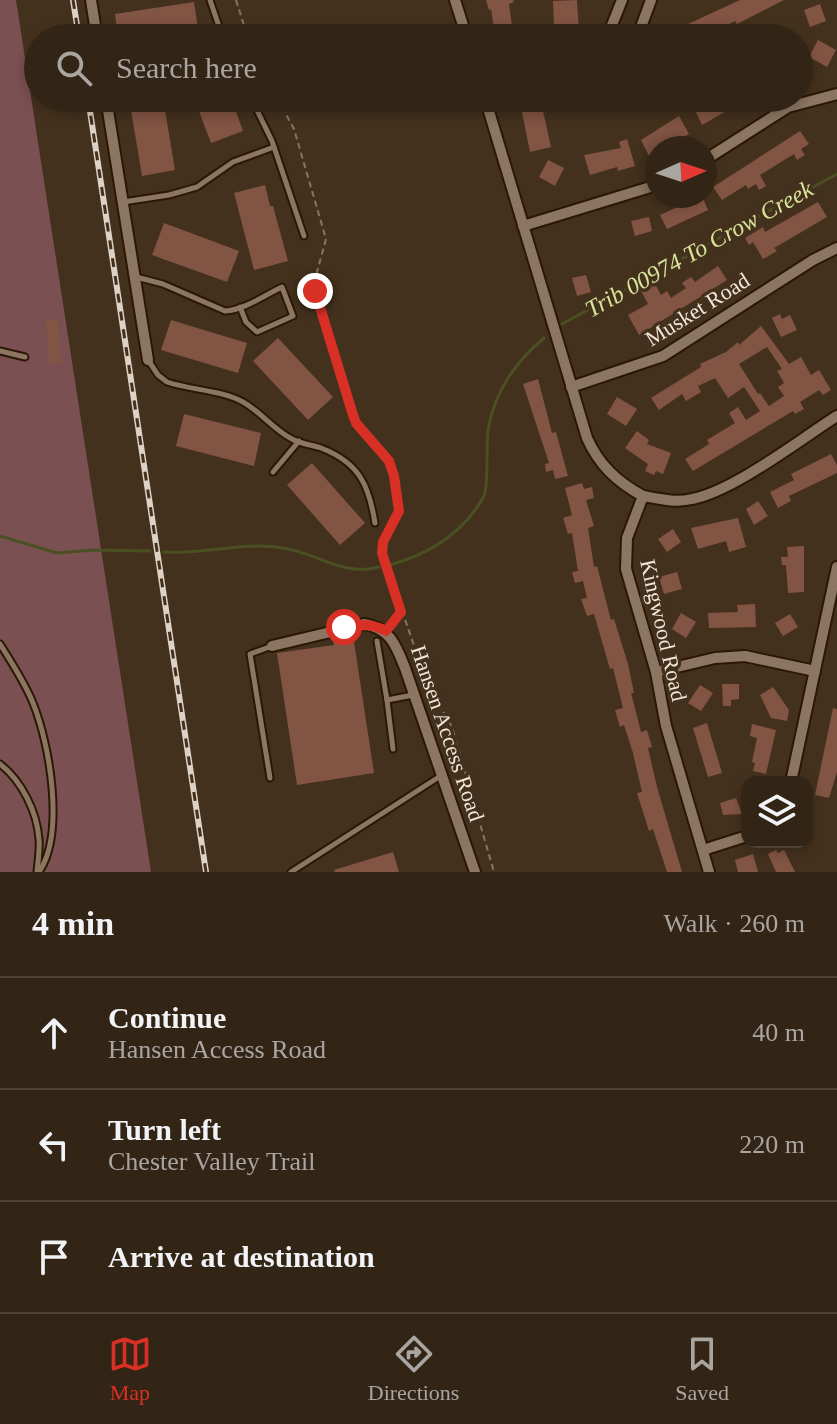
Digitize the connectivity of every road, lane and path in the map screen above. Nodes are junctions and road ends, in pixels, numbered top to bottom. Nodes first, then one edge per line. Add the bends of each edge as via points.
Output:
1 (91, 0) edge
2 (210, 0) edge
3 (236, 0) edge
4 (455, 0) edge
5 (622, 0) edge
6 (651, 0) edge
7 (95, 24) edge
8 (218, 24) edge
9 (244, 24) edge
10 (463, 24) edge
11 (612, 24) edge
12 (642, 24) edge
13 (837, 94) edge
14 (813, 100) edge
15 (108, 112) edge
16 (258, 112) edge
17 (285, 112) edge
18 (489, 112) edge
19 (780, 112) edge
20 (274, 147) junction
21 (717, 152) edge
22 (645, 189) edge
23 (123, 202) junction
24 (523, 226) junction
25 (304, 236) dead end
26 (837, 248) edge
27 (135, 277) junction
28 (240, 307) junction
29 (0, 351) edge
30 (25, 357) dead end
31 (148, 360) joint
32 (571, 387) junction
33 (837, 416) edge
34 (299, 441) junction
35 (273, 472) dead end
36 (643, 496) junction
37 (375, 523) joint
38 (383, 542) junction
39 (837, 567) edge
40 (401, 612) junction
41 (386, 631) junction
42 (377, 641) dead end
43 (0, 644) edge
44 (272, 646) joint
45 (815, 671) junction
46 (656, 672) junction
47 (414, 694) junction
48 (387, 700) junction
49 (393, 749) dead end
50 (0, 764) edge
51 (442, 774) junction
52 (792, 776) edge
53 (270, 778) dead end
54 (741, 838) edge
55 (703, 850) junction
56 (38, 872) edge
57 (291, 872) edge
58 (475, 872) edge
59 (494, 872) edge
60 (709, 872) edge

1 - 7 street
2 - 8 lane
3 - 9 path
4 - 10 street
5 - 11 street
6 - 12 street
13 - 14 street
15 - 23 street
16 - 20 lane
17 - 38 path via 326,239 314,283 321,313 356,423 389,461 399,494 397,519
18 - 24 street
19 - 21 street
20 - 23 lane via 233,162 197,187
20 - 25 lane
22 - 24 street
23 - 27 street
24 - 32 street
26 - 32 street, Musket Road via 663,356
27 - 28 lane via 225,311
27 - 31 street
28 - 28 lane via 282,287 293,316 257,332
29 - 30 lane
31 - 34 lane via 167,382 235,398
32 - 36 street via 594,453 614,477
33 - 36 street via 708,495 676,501
34 - 35 lane
34 - 37 lane via 332,453 356,470 369,492
36 - 46 street, Kingwood Road via 627,538 626,569
37 - 38 path
38 - 40 path
39 - 45 street
40 - 41 path
40 - 59 path via 428,686 452,727
41 - 44 street, Hansen Access Road via 364,624
41 - 47 street, Hansen Access Road
42 - 48 lane
43 - 56 lane via 33,704 51,783 51,846
44 - 53 lane via 250,654
45 - 46 street via 745,656
45 - 52 street
46 - 55 street, Kingwood Road via 666,726
47 - 48 lane
47 - 51 street, Hansen Access Road
48 - 49 lane
50 - 56 lane via 30,803 39,839
51 - 57 lane
51 - 58 street, Hansen Access Road
54 - 55 street
55 - 60 street, Kingwood Road

